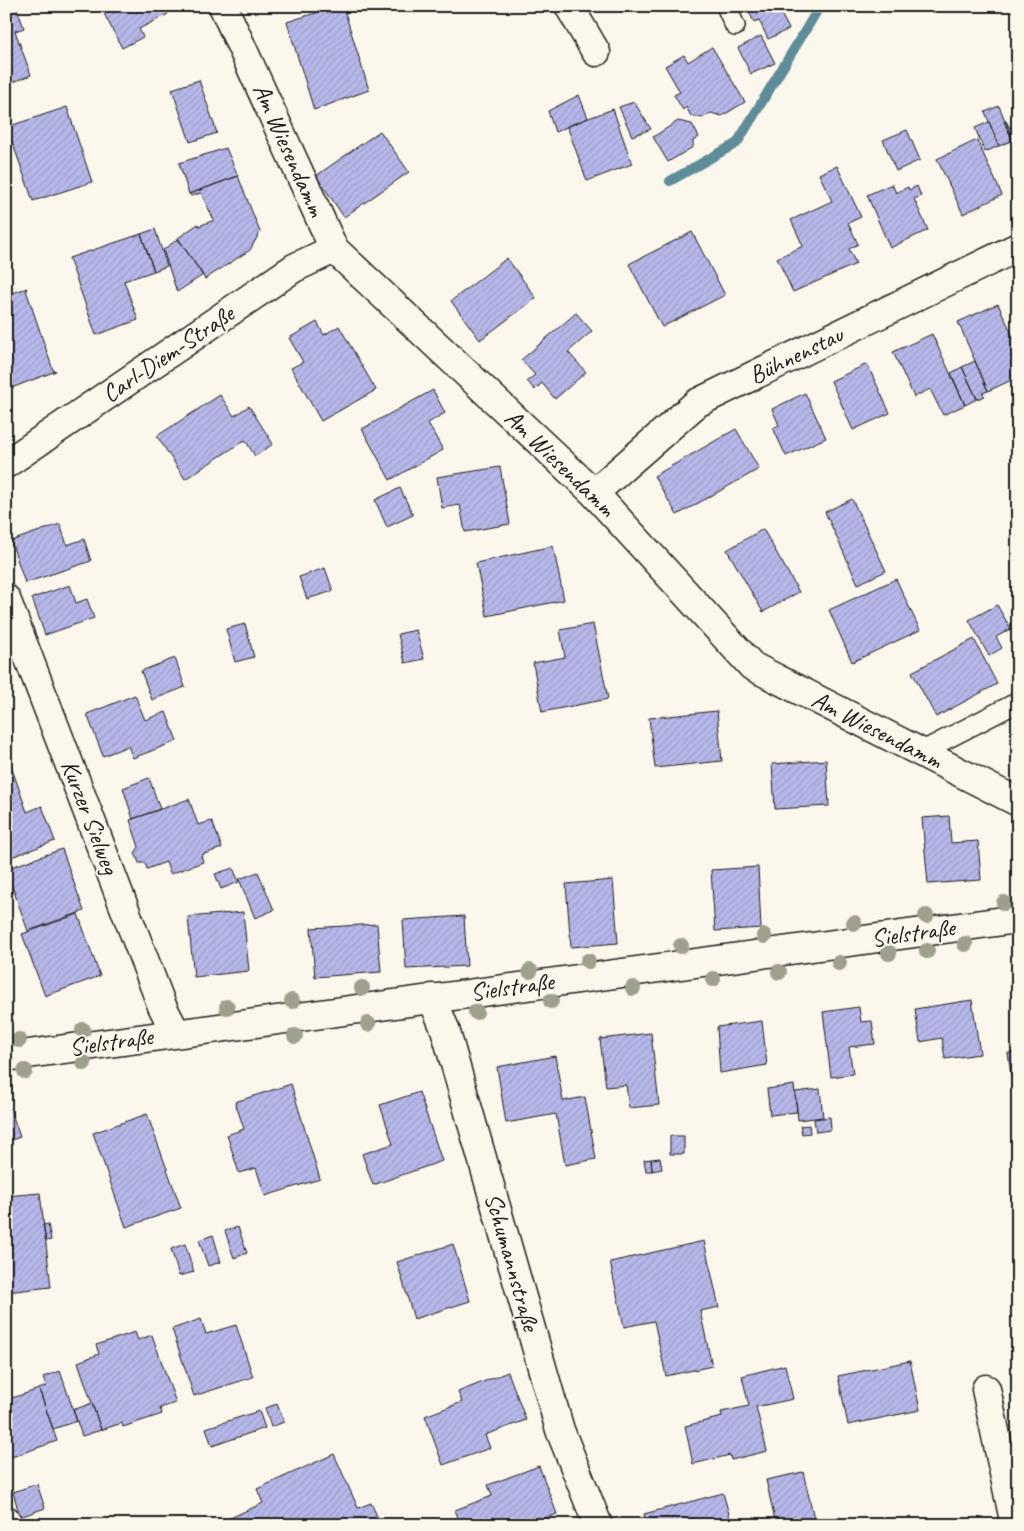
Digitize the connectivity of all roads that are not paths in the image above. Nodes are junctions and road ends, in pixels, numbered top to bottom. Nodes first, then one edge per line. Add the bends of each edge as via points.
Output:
1 (570, 6) edge
2 (726, 6) edge
3 (229, 8) edge
4 (735, 26) dead end
5 (596, 52) dead end
6 (1018, 247) edge
7 (334, 249) junction
8 (6, 464) edge
9 (594, 493) junction
10 (6, 599) edge
11 (1018, 702) edge
12 (921, 752) junction
13 (1018, 802) edge
14 (1018, 919) edge
15 (432, 998) junction
16 (176, 1033) junction
17 (6, 1057) edge
18 (986, 1389) dead end
19 (6, 1520) edge
20 (8, 1525) edge
21 (598, 1525) edge
22 (1015, 1525) edge

1 - 5 street
2 - 4 lane
3 - 7 street, Am Wiesendamm
6 - 9 street, Bühnenstau via 697,403
7 - 8 street, Carl-Diem-Straße via 294,268
7 - 9 street, Am Wiesendamm
9 - 12 street, Am Wiesendamm via 752,666
10 - 16 street, Kurzer Sielweg via 162,1006
11 - 12 lane
12 - 13 street, Am Wiesendamm
14 - 15 street, Sielstraße
15 - 16 street, Sielstraße
15 - 21 street, Schumannstraße via 445,1029 560,1430
16 - 17 street, Sielstraße
18 - 22 street
19 - 20 street

